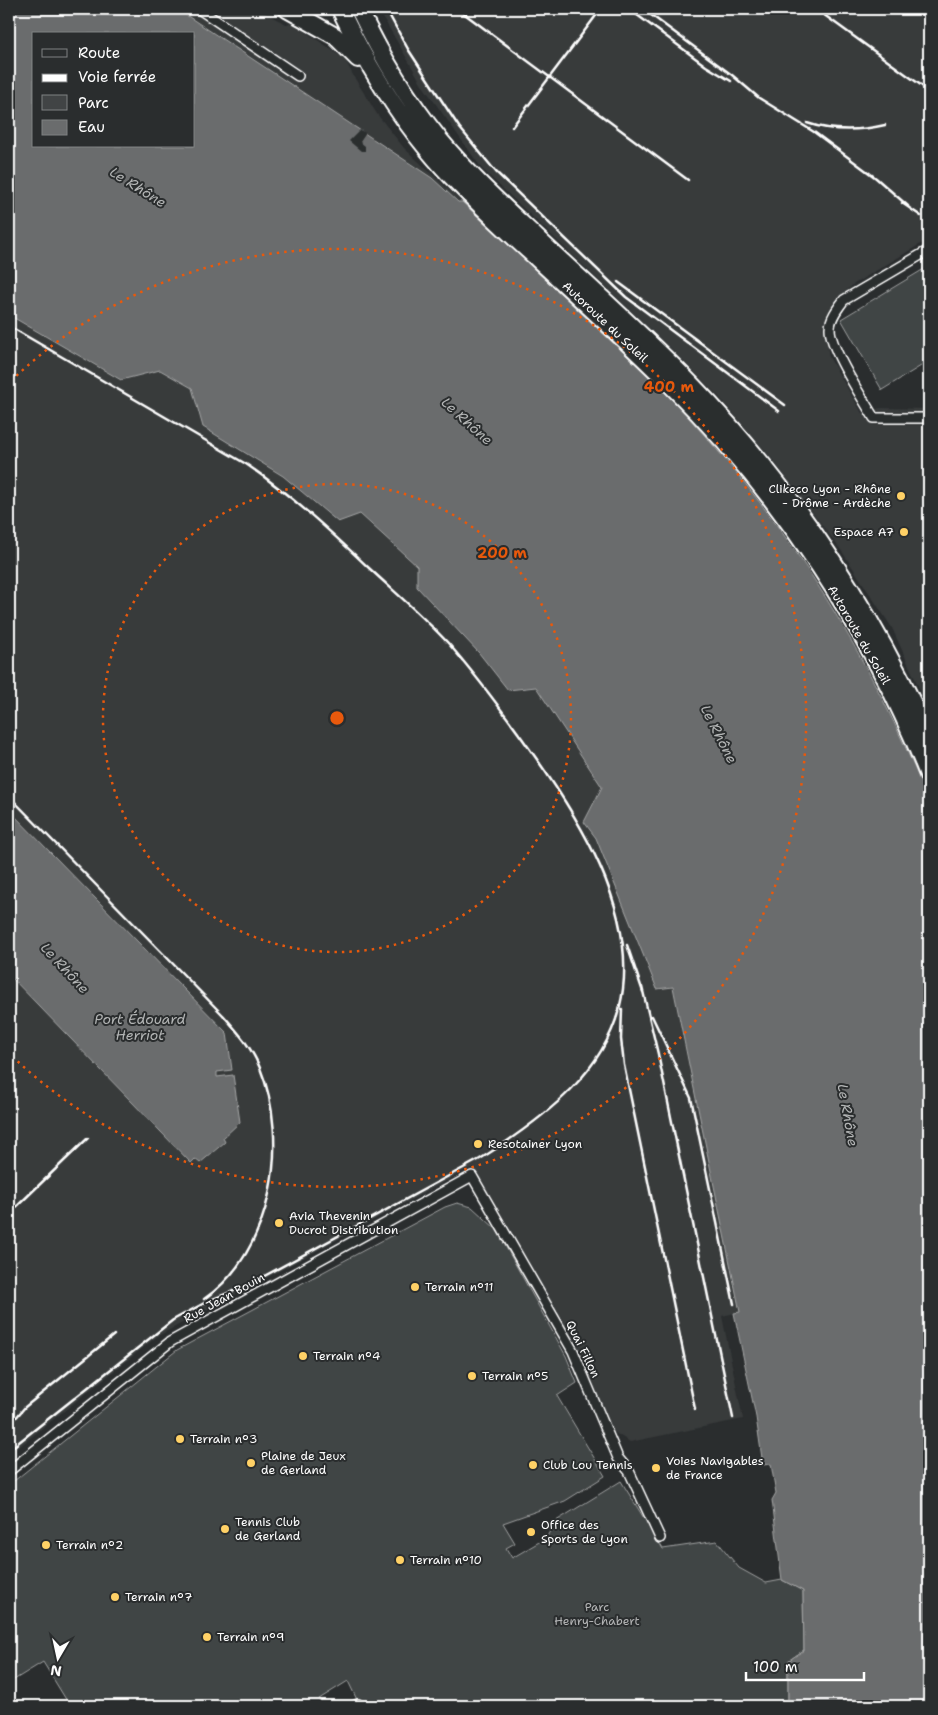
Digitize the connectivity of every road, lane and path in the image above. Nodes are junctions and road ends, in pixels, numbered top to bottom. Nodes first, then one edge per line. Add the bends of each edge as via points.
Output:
1 (199, 9) edge
2 (287, 9) edge
3 (340, 9) edge
4 (359, 9) edge
5 (298, 76) dead end
6 (406, 121) junction
7 (929, 250) edge
8 (929, 418) edge
9 (904, 684) junction
10 (929, 728) edge
11 (929, 738) edge
12 (929, 777) edge
13 (472, 1176) joint
14 (9, 1471) edge
15 (660, 1538) dead end

1 - 5 street
2 - 6 highway via 342,42
3 - 6 highway, Autoroute du Soleil via 369,66
4 - 9 highway, Autoroute du Soleil via 379,50 406,93 457,159 680,373 770,473 849,585
6 - 12 highway, Autoroute du Soleil via 478,204 689,404 767,494 820,568 856,626 905,720
7 - 8 street via 844,300 830,326 833,343 874,418
9 - 10 highway
9 - 11 highway, Autoroute du Soleil
13 - 14 street, Rue Jean Bouin via 170,1342
13 - 15 street, Quai Fillon via 572,1351 618,1458 629,1471

